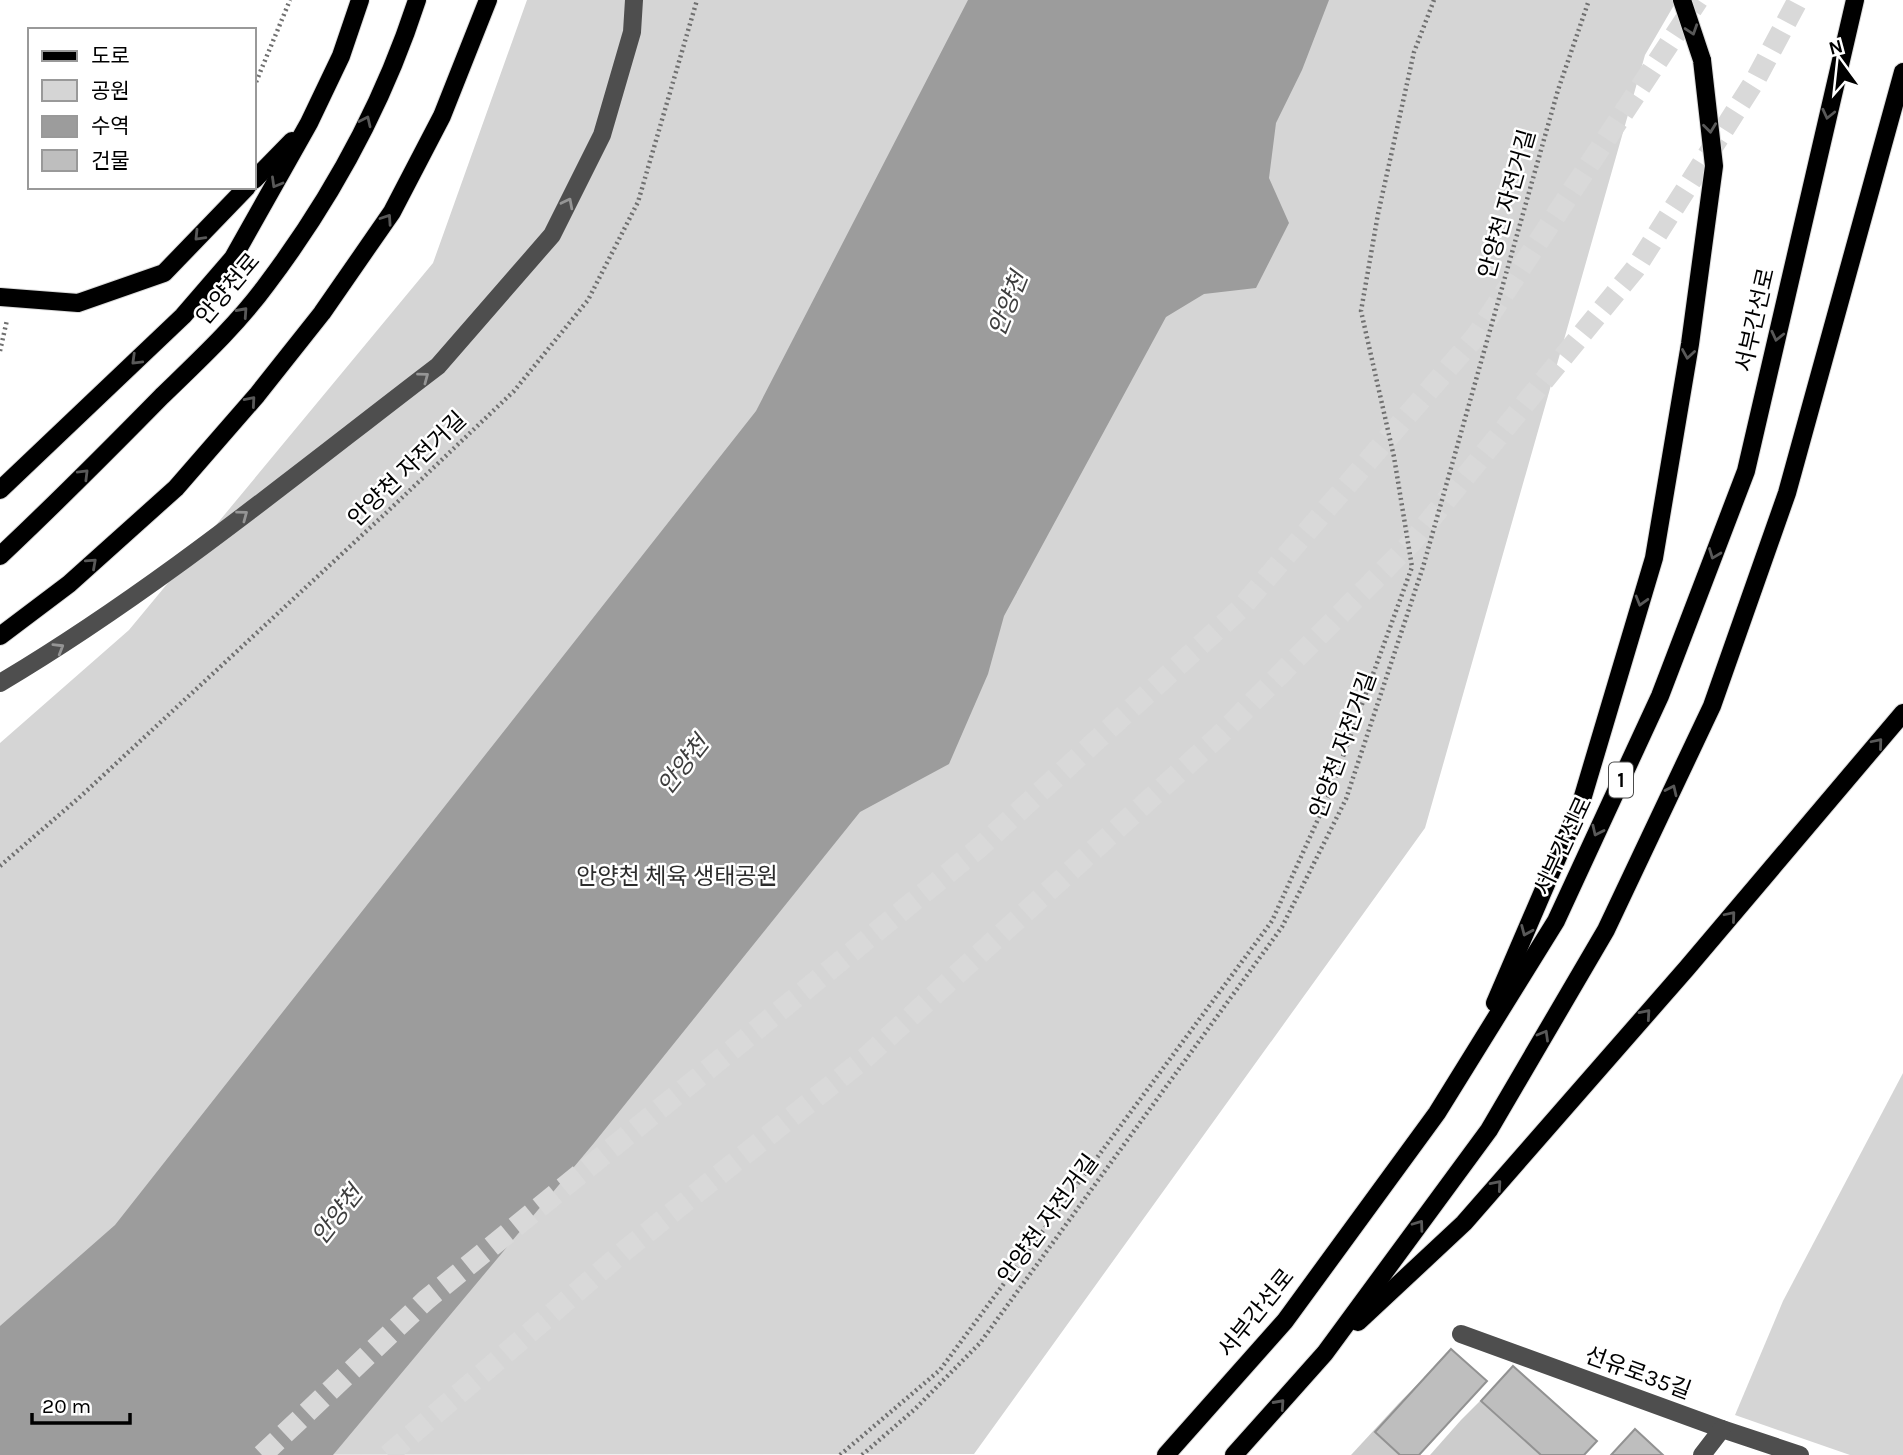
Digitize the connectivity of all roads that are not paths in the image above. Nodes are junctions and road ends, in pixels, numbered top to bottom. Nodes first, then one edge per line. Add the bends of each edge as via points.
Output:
1 (360, 0) edge
2 (417, 0) edge
3 (488, 0) edge
4 (634, 0) edge
5 (1682, 0) edge
6 (1854, 0) edge
7 (1903, 72) edge
8 (309, 123) junction
9 (256, 178) edge
10 (245, 189) edge
11 (0, 297) edge
12 (0, 490) edge
13 (0, 556) edge
14 (0, 636) edge
15 (0, 683) edge
16 (1903, 713) edge
17 (1471, 1059) junction
18 (1461, 1334) dead end
19 (1325, 1353) junction
20 (1723, 1429) junction
21 (1166, 1455) edge
22 (1234, 1455) edge
23 (1702, 1455) edge
24 (1800, 1455) edge

1 - 8 main road, 안양천로 via 341,56
13 -> 2 main road, 안양천로 via 203,356 266,286 322,207 351,155
14 -> 3 main road via 69,584 176,488 322,313 392,212 442,116
15 -> 4 street via 132,599 438,366 468,334 552,235 602,135 632,32
5 -> 17 main road, bridge via 1702,60 1714,166 1654,558 1581,803
6 -> 17 main road, 서부간선로 / 1 via 1746,471 1660,696 1556,921
19 -> 7 main road, 1 via 1489,1130 1606,930 1712,706 1787,493
8 - 9 main road
8 -> 12 main road, 안양천로 via 233,258 183,316
10 -> 11 main road via 164,273 78,303
19 -> 16 main road via 1464,1223
17 - 21 main road, 서부간선로 / 1 via 1437,1113 1285,1321
18 - 20 street, 선유로35길
22 -> 19 main road, 1
20 - 23 street
20 - 24 street, 선유로35길

